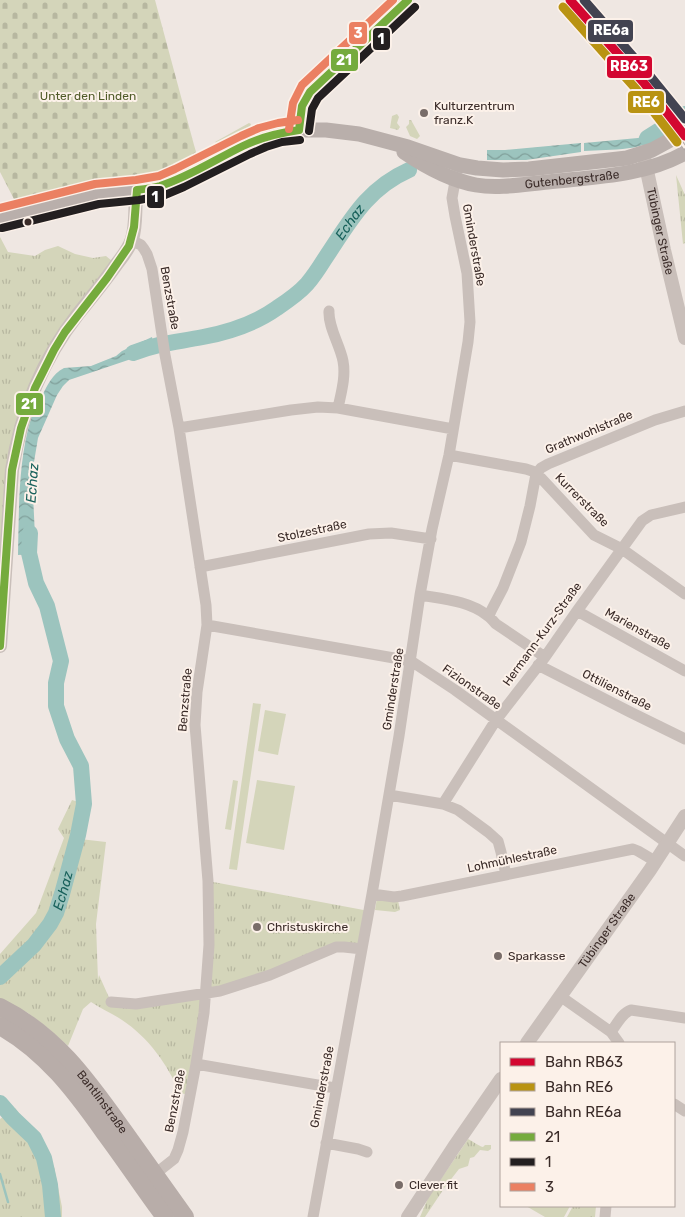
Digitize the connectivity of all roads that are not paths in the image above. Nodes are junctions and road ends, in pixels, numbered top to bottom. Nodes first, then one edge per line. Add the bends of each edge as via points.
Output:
1 (408, 0) edge
2 (300, 130) junction
3 (685, 132) edge
4 (388, 142) junction
5 (685, 153) edge
6 (645, 161) junction
7 (460, 165) junction
8 (455, 180) junction
9 (137, 190) junction
10 (0, 218) edge
11 (131, 240) junction
12 (329, 311) dead end
13 (685, 338) edge
14 (338, 408) junction
15 (685, 411) edge
16 (179, 428) junction
17 (453, 429) junction
18 (449, 455) junction
19 (536, 474) junction
20 (685, 507) edge
21 (431, 539) junction
22 (622, 550) junction
23 (200, 567) junction
24 (685, 594) edge
25 (420, 595) junction
26 (577, 611) junction
27 (490, 616) junction
28 (207, 625) junction
29 (0, 646) edge
30 (411, 661) junction
31 (541, 661) junction
32 (685, 671) edge
33 (496, 720) junction
34 (685, 739) edge
35 (389, 795) junction
36 (443, 804) junction
37 (685, 816) edge
38 (667, 843) junction
39 (685, 856) edge
40 (655, 861) junction
41 (506, 875) junction
42 (372, 894) junction
43 (362, 949) junction
44 (206, 993) junction
45 (560, 996) junction
46 (111, 1002) dead end
47 (0, 1007) edge
48 (685, 1018) edge
49 (0, 1026) edge
50 (611, 1032) junction
51 (528, 1042) edge
52 (617, 1042) edge
53 (196, 1064) junction
54 (92, 1072) dead end
55 (500, 1079) edge
56 (336, 1088) junction
57 (98, 1096) junction
58 (326, 1143) junction
59 (367, 1152) dead end
60 (148, 1180) junction
61 (165, 1217) edge
62 (185, 1217) edge
63 (313, 1217) edge
64 (408, 1217) edge

1 - 2 street via 310,92 302,106
2 - 4 main road via 348,133
2 - 9 main road via 259,138 175,180
3 - 6 main road, Gutenbergstraße
4 - 7 main road
4 - 8 main road
5 - 6 main road, Gutenbergstraße via 672,161
6 - 7 main road, Gutenbergstraße via 627,158 503,170
6 - 8 main road, Gutenbergstraße via 620,174 498,186
6 - 13 street, Tübinger Straße
7 - 8 street, Gminderstraße
8 - 17 street, Gminderstraße via 453,208 467,274 470,322
9 - 10 main road via 95,195
9 - 11 street
11 - 16 street, Benzstraße via 141,245 152,270
11 - 29 street via 56,346 24,413 12,470
12 - 14 street via 344,363
14 - 16 street via 291,410
14 - 17 street
15 - 19 street, Grathwohlstraße via 654,420 548,464
16 - 23 street, Benzstraße
17 - 18 street, Gminderstraße
18 - 19 street, Kurrerstraße via 526,469
18 - 21 street, Gminderstraße
19 - 22 street, Kurrerstraße via 594,535
19 - 27 street via 521,542
20 - 22 street, Hermann-Kurz-Straße via 646,518
21 - 23 street, Stolzestraße via 391,533 369,534
21 - 25 street, Gminderstraße
22 - 24 street, Kurrerstraße
22 - 26 street, Hermann-Kurz-Straße
23 - 28 street, Benzstraße
25 - 27 street, Ottilienstraße via 457,602
25 - 30 street, Gminderstraße
26 - 31 street, Hermann-Kurz-Straße
26 - 32 street, Marienstraße
27 - 31 street, Ottilienstraße
28 - 30 street, Fizionstraße
28 - 44 street, Benzstraße via 195,725 208,886
30 - 33 street, Fizionstraße
30 - 35 street, Gminderstraße
31 - 33 street, Hermann-Kurz-Straße
31 - 34 street, Ottilienstraße
33 - 36 street, Hermann-Kurz-Straße
33 - 38 street, Fizionstraße
35 - 36 street
35 - 42 street, Gminderstraße
36 - 41 street via 458,810 494,837 500,846
37 - 38 street, Tübinger Straße
38 - 39 street, Fizionstraße
38 - 40 street, Tübinger Straße
40 - 41 street, Lohmühlestraße via 633,849
40 - 45 street, Tübinger Straße
41 - 42 street, Lohmühlestraße via 398,897
42 - 43 street, Gminderstraße
43 - 44 street via 336,947 270,975
43 - 56 street, Gminderstraße
44 - 46 street via 136,1004
44 - 53 street, Benzstraße
45 - 50 street
45 - 51 street, Tübinger Straße
47 - 57 main road, Bantlinstraße via 55,1045
48 - 50 street via 631,1010
49 - 60 main road, Bantlinstraße via 28,1044 59,1072
50 - 52 street
53 - 56 street
53 - 60 street, Benzstraße via 177,1155
54 - 57 main road
55 - 64 street
56 - 58 street, Gminderstraße
57 - 60 main road, Bantlinstraße
58 - 59 street
58 - 63 street, Gminderstraße
60 - 61 main road, Bantlinstraße
60 - 62 main road, Bantlinstraße

